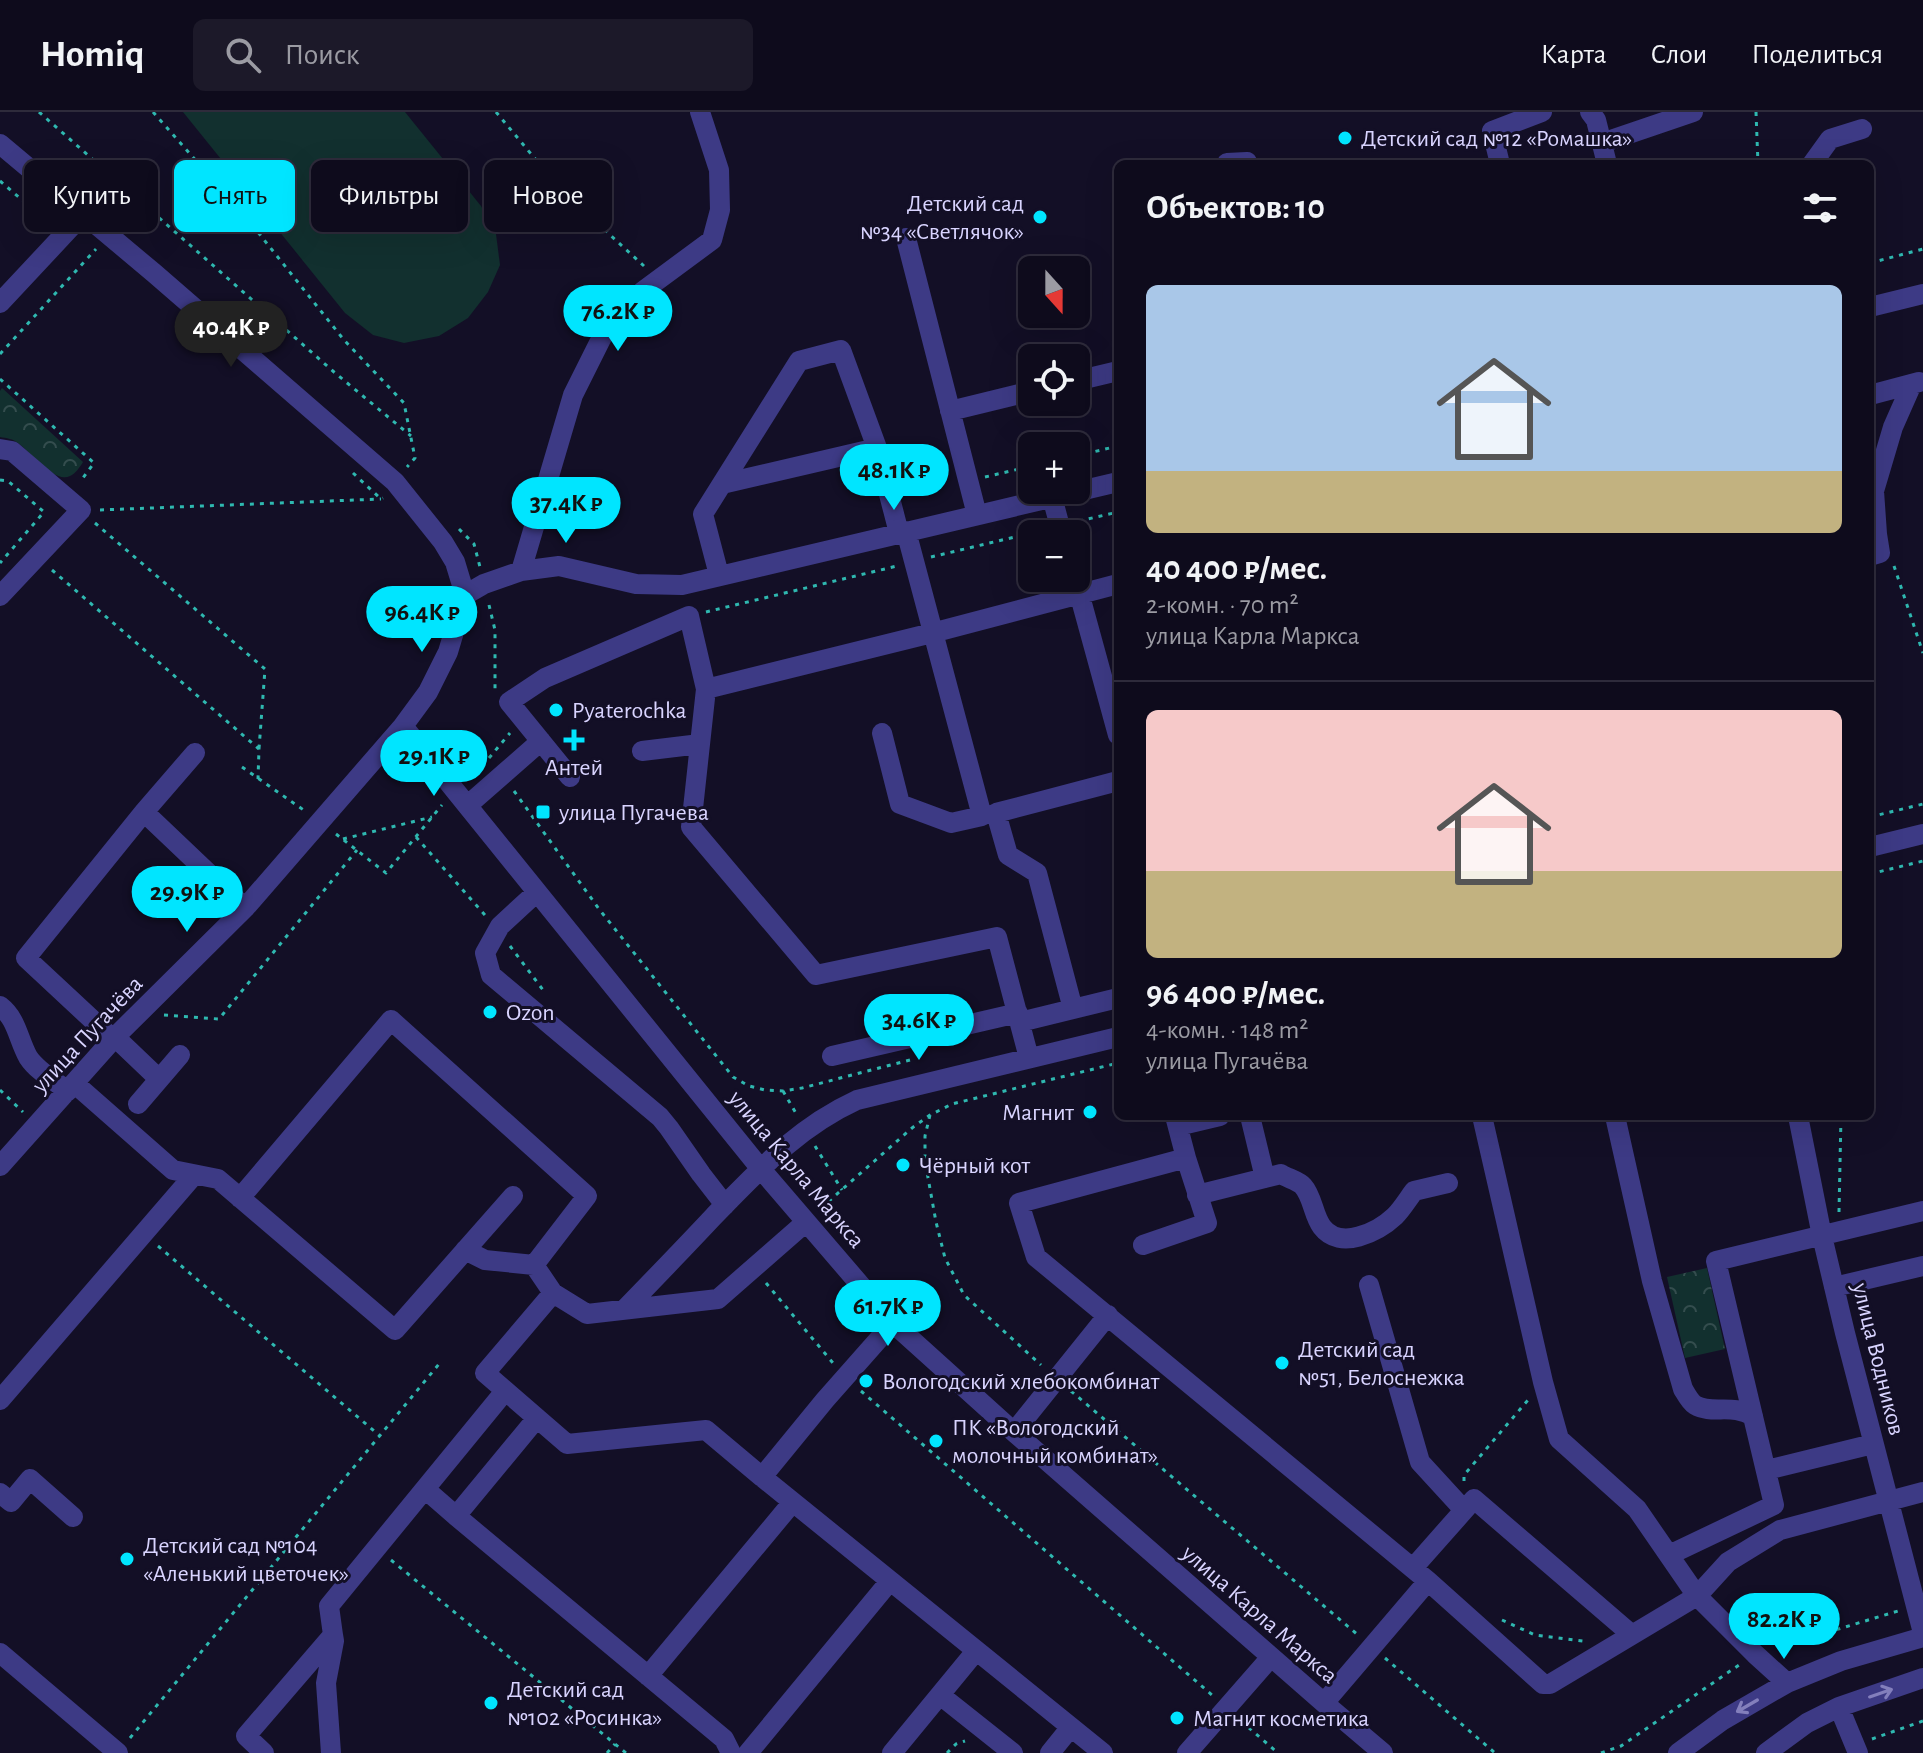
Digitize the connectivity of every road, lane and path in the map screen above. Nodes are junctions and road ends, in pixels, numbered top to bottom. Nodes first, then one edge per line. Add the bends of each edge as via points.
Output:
1 (39, 112) edge
2 (153, 112) edge
3 (496, 112) edge
4 (700, 112) edge
5 (1542, 112) edge
6 (1590, 112) edge
7 (1756, 112) edge
8 (1681, 114) edge
9 (1862, 129) dead end
10 (1602, 143) junction
11 (0, 144) edge
12 (1499, 160) edge
13 (1606, 160) edge
14 (1758, 160) edge
15 (1815, 160) edge
16 (24, 164) edge
17 (0, 181) edge
18 (68, 232) edge
19 (106, 232) edge
20 (65, 235) junction
21 (906, 238) dead end
22 (96, 249) dead end
23 (1923, 249) edge
24 (1874, 262) edge
25 (659, 279) junction
26 (1923, 294) edge
27 (0, 303) edge
28 (1874, 306) edge
29 (0, 354) edge
30 (1114, 372) edge
31 (1090, 378) edge
32 (0, 379) edge
33 (1917, 383) edge
34 (1018, 394) edge
35 (1874, 394) edge
36 (950, 411) junction
37 (411, 436) junction
38 (1114, 447) edge
39 (877, 448) junction
40 (0, 449) edge
41 (1090, 453) edge
42 (1018, 469) edge
43 (0, 480) edge
44 (968, 481) junction
45 (395, 482) junction
46 (1114, 483) edge
47 (722, 484) junction
48 (1090, 488) edge
49 (1874, 491) edge
50 (1874, 491) edge
51 (381, 499) dead end
52 (1023, 504) edge
53 (81, 510) junction
54 (977, 515) junction
55 (902, 532) junction
56 (7, 545) dead end
57 (12, 549) junction
58 (1874, 555) edge
59 (37, 557) junction
60 (0, 563) edge
61 (521, 571) junction
62 (719, 575) junction
63 (1114, 584) edge
64 (682, 585) junction
65 (1090, 585) edge
66 (1058, 592) edge
67 (1079, 592) edge
68 (465, 595) junction
69 (0, 596) edge
70 (689, 616) junction
71 (932, 633) junction
72 (706, 689) junction
73 (1114, 720) edge
74 (403, 726) junction
75 (882, 733) dead end
76 (541, 741) junction
77 (700, 744) junction
78 (259, 749) junction
79 (642, 751) dead end
80 (195, 753) dead end
81 (489, 758) dead end
82 (242, 767) dead end
83 (503, 775) junction
84 (570, 777) dead end
85 (258, 779) junction
86 (1114, 782) edge
87 (462, 797) junction
88 (1923, 804) edge
89 (144, 812) junction
90 (1874, 816) edge
91 (432, 817) junction
92 (321, 822) junction
93 (1923, 834) edge
94 (416, 837) junction
95 (343, 839) junction
96 (1874, 846) edge
97 (357, 850) junction
98 (1923, 861) edge
99 (1874, 873) edge
100 (537, 892) junction
101 (245, 908) junction
102 (498, 930) junction
103 (1114, 999) edge
104 (552, 1001) dead end
105 (0, 1006) edge
106 (1073, 1009) junction
107 (165, 1015) dead end
108 (1019, 1018) junction
109 (114, 1038) junction
110 (1114, 1038) edge
111 (180, 1055) dead end
112 (832, 1056) dead end
113 (920, 1057) dead end
114 (1029, 1058) junction
115 (1114, 1064) edge
116 (159, 1079) junction
117 (71, 1087) junction
118 (0, 1090) edge
119 (138, 1104) dead end
120 (930, 1115) junction
121 (29, 1117) dead end
122 (1251, 1120) edge
123 (1483, 1120) edge
124 (1616, 1120) edge
125 (1799, 1120) edge
126 (1841, 1120) edge
127 (1176, 1121) edge
128 (1186, 1158) junction
129 (0, 1166) edge
130 (760, 1168) junction
131 (194, 1175) junction
132 (1265, 1178) junction
133 (1448, 1183) dead end
134 (1197, 1195) junction
135 (513, 1196) dead end
136 (240, 1198) junction
137 (725, 1205) junction
138 (1923, 1211) edge
139 (806, 1222) junction
140 (144, 1234) junction
141 (1831, 1234) junction
142 (1143, 1245) dead end
143 (465, 1250) junction
144 (534, 1265) junction
145 (1923, 1266) edge
146 (753, 1268) junction
147 (1369, 1285) dead end
148 (1834, 1287) junction
149 (553, 1293) junction
150 (625, 1309) junction
151 (1108, 1315) junction
152 (893, 1323) junction
153 (439, 1364) dead end
154 (846, 1378) junction
155 (1056, 1379) junction
156 (1543, 1382) junction
157 (505, 1391) junction
158 (0, 1400) edge
159 (1753, 1416) junction
160 (537, 1418) junction
161 (1014, 1432) junction
162 (380, 1436) junction
163 (1873, 1444) junction
164 (1767, 1470) junction
165 (762, 1477) junction
166 (425, 1489) junction
167 (1923, 1492) edge
168 (0, 1493) edge
169 (1888, 1501) junction
170 (792, 1503) junction
171 (1464, 1510) junction
172 (456, 1516) junction
173 (73, 1517) dead end
174 (376, 1548) junction
175 (1669, 1555) junction
176 (1420, 1575) junction
177 (890, 1581) junction
178 (1697, 1596) junction
179 (1492, 1616) dead end
180 (333, 1635) junction
181 (1923, 1635) edge
182 (1623, 1639) junction
183 (1372, 1646) junction
184 (976, 1651) junction
185 (0, 1653) edge
186 (1271, 1657) junction
187 (648, 1676) junction
188 (1923, 1678) edge
189 (1787, 1683) junction
190 (940, 1695) junction
191 (1324, 1703) junction
192 (1839, 1707) junction
193 (1226, 1708) junction
194 (1923, 1721) edge
195 (1071, 1727) junction
196 (615, 1744) junction
197 (1857, 1749) edge
198 (118, 1753) edge
199 (264, 1753) edge
200 (331, 1753) edge
201 (607, 1753) edge
202 (626, 1753) edge
203 (731, 1753) edge
204 (748, 1753) edge
205 (892, 1753) edge
206 (1013, 1753) edge
207 (1050, 1753) edge
208 (1103, 1753) edge
209 (1187, 1753) edge
210 (1278, 1753) edge
211 (1383, 1753) edge
212 (1495, 1753) edge
213 (1678, 1753) edge
214 (1766, 1753) edge

1 - 37 path
2 - 37 path via 344,340 404,403
3 - 25 path via 542,167
4 - 25 street via 719,170 720,210 712,240
5 - 12 street via 1492,131
6 - 10 street
7 - 14 path
8 - 10 street
9 - 15 street via 1830,139
10 - 13 street
11 - 16 street
17 - 20 path
18 - 20 street
19 - 45 street
20 - 27 street
21 - 36 street
22 - 29 path
23 - 24 path
25 - 61 street via 606,329 573,395
26 - 28 street
30 - 31 street
32 - 53 path via 94,463 79,483
33 - 35 street
33 - 49 street via 1893,427
34 - 36 street
36 - 44 street
37 - 45 path via 415,458
38 - 41 path
39 - 47 street
39 - 47 street via 841,350 799,361
39 - 55 street
40 - 53 street via 12,451
42 - 44 path
43 - 57 path via 44,512
44 - 54 street
45 - 68 street via 443,542
46 - 48 street
47 - 62 street via 703,514
50 - 58 street via 1880,553
51 - 53 path
52 - 54 street
53 - 59 street
53 - 78 path via 265,669
54 - 55 street
55 - 62 street
55 - 71 street
56 - 57 path
57 - 60 path
59 - 69 street
59 - 78 path
61 - 64 street via 559,566 636,584
61 - 68 street
62 - 64 street
63 - 65 street
64 - 70 street
66 - 71 street
67 - 73 street
68 - 74 street, улица Пугачёва via 448,652
70 - 72 street
70 - 76 street via 545,678 509,702
71 - 72 street
71 - 75 street via 982,816 951,823 900,804
72 - 77 street
74 - 87 street, улица Карла Маркса
74 - 92 street, улица Пугачёва
76 - 83 street
76 - 84 street
77 - 79 street
77 - 108 street via 691,827 816,975 997,937
78 - 85 path
80 - 89 street
81 - 83 path
82 - 85 path
83 - 87 street
83 - 113 path via 599,909 733,1077 749,1086 783,1091
85 - 92 path
86 - 106 street via 996,813 1008,855 1037,873
87 - 91 path
87 - 100 street, улица Карла Маркса
88 - 90 path
89 - 101 street
89 - 109 street via 26,958
91 - 94 path
91 - 95 path
92 - 95 path
92 - 101 street, улица Пугачёва
93 - 96 street
94 - 97 path via 386,873
94 - 102 path
95 - 97 path
97 - 107 path via 219,1019
98 - 99 path
100 - 102 street
100 - 130 street, улица Карла Маркса
101 - 109 street, улица Пугачёва
102 - 104 path
102 - 137 street via 485,953 491,975 660,1117
103 - 106 street
105 - 117 street via 11,1017 34,1065
106 - 108 street
108 - 112 street
108 - 114 street
109 - 116 street
109 - 117 street, улица Пугачёва
110 - 114 street
111 - 116 street
114 - 130 street via 857,1100 805,1129
115 - 120 path via 952,1104
116 - 119 street
117 - 129 street, улица Пугачёва
117 - 131 street via 173,1170
118 - 121 path
120 - 139 path
120 - 155 path via 925,1161 945,1258 964,1295
122 - 132 street
123 - 156 street
124 - 159 street via 1683,1389 1694,1404 1744,1410
125 - 141 street, улица Водников
126 - 141 path
127 - 128 street
128 - 134 street
128 - 151 street via 1019,1203 1036,1257
130 - 137 street
130 - 139 street, улица Карла Маркса
131 - 136 street via 218,1179
131 - 140 street
132 - 133 street via 1281,1174 1303,1186 1322,1227 1348,1239 1384,1225 1414,1191
132 - 134 street
134 - 142 street via 1207,1223
135 - 143 street
136 - 143 street via 395,1330
136 - 144 street via 391,1020 587,1196
137 - 150 street
138 - 141 street
139 - 146 street
139 - 152 street, улица Карла Маркса
140 - 158 street
140 - 162 path
141 - 148 street, улица Водников
141 - 159 street via 1716,1261
143 - 144 street via 485,1260
144 - 149 street
145 - 148 street
146 - 150 street via 718,1299
146 - 154 path
147 - 171 street via 1420,1462
148 - 163 street, улица Водников
149 - 150 street via 587,1314
149 - 157 street via 485,1373
151 - 155 street
151 - 176 street
152 - 154 street
152 - 161 street, улица Карла Маркса
153 - 162 path
154 - 165 street
154 - 193 path
155 - 161 street
155 - 183 path
156 - 171 path via 1464,1475
156 - 175 street via 1559,1439 1637,1509
157 - 160 street
157 - 166 street
159 - 164 street
160 - 165 street via 567,1444 706,1430
160 - 172 street
161 - 186 street, улица Карла Маркса
162 - 198 path
163 - 164 street
163 - 169 street, улица Водников
164 - 175 street via 1774,1505
165 - 170 street
166 - 172 street
166 - 174 street
167 - 169 street
168 - 173 street via 11,1502 30,1479
169 - 178 street via 1780,1530 1728,1562
169 - 181 street, улица Водников
170 - 177 street
170 - 187 street
171 - 176 street
171 - 182 street via 1474,1499
172 - 187 street
174 - 180 street via 329,1606
174 - 196 path
175 - 178 street
176 - 182 street via 1543,1684
176 - 183 street
177 - 184 street
177 - 204 street
178 - 182 street
178 - 189 street
179 - 182 path via 1535,1635
180 - 199 street via 246,1736
180 - 200 street via 326,1683
181 - 189 street
183 - 191 street
183 - 212 path
184 - 190 street
184 - 195 street
185 - 198 street
186 - 191 street, улица Карла Маркса
186 - 193 street
187 - 203 street via 724,1739
192 -> 188 street
189 -> 213 street
190 - 205 street
190 - 206 street
191 - 211 street, улица Карла Маркса
192 - 197 street
192 - 214 street
193 - 209 street
193 - 210 path
194 - 197 path
195 - 207 street
195 - 208 street
196 - 201 path
196 - 202 path

